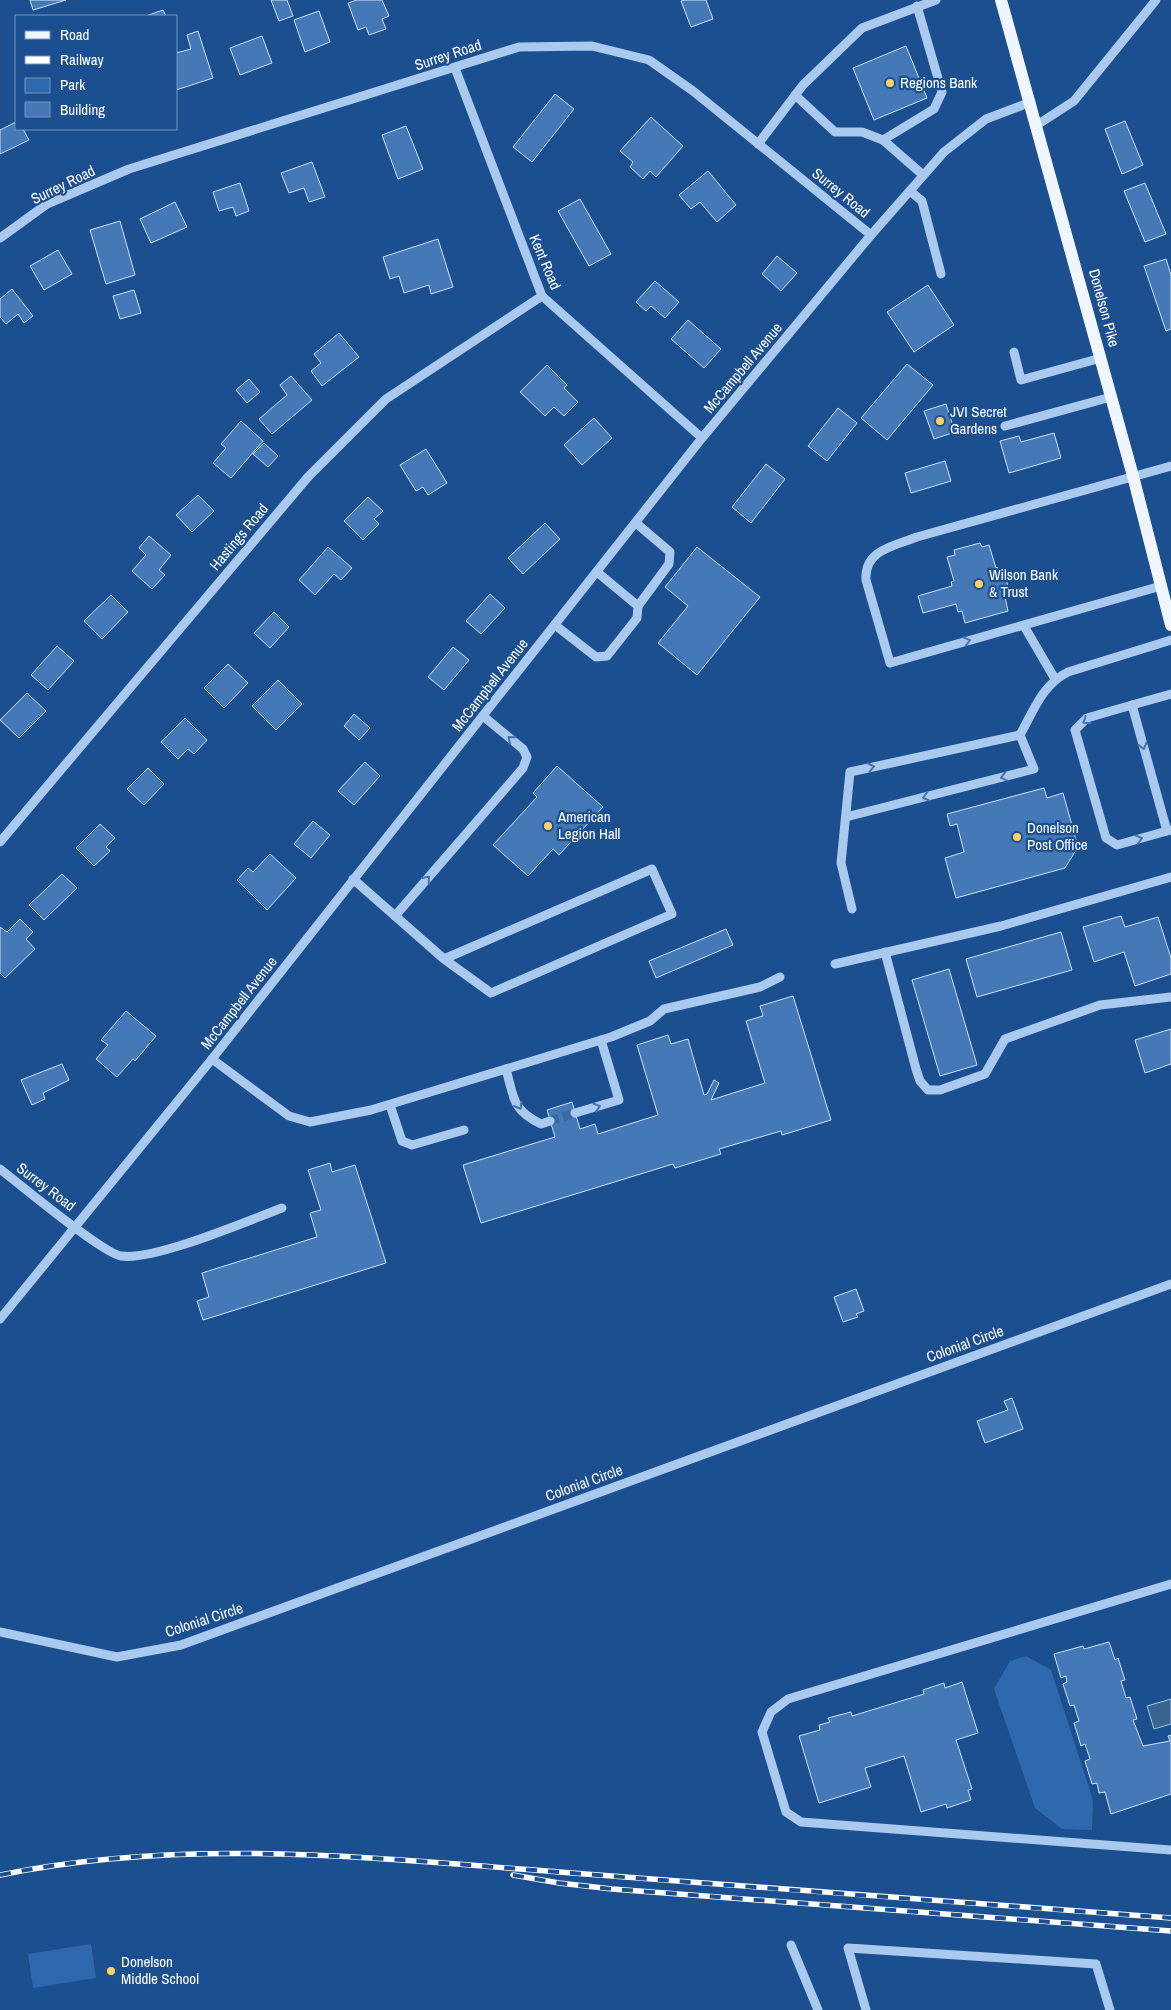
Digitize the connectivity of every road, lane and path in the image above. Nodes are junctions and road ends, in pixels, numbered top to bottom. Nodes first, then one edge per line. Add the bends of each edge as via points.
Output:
1 (936, 0) edge
2 (1001, 0) edge
3 (1156, 0) edge
4 (917, 6) junction
5 (455, 68) junction
6 (796, 95) junction
7 (1030, 102) junction
8 (1037, 125) junction
9 (882, 140) junction
10 (758, 144) junction
11 (924, 175) junction
12 (910, 191) junction
13 (872, 235) junction
14 (0, 238) edge
15 (941, 274) dead end
16 (542, 296) junction
17 (1014, 352) dead end
18 (1101, 358) junction
19 (1112, 397) junction
20 (1005, 426) dead end
21 (702, 438) junction
22 (1171, 466) edge
23 (1133, 476) junction
24 (636, 523) junction
25 (597, 572) junction
26 (1165, 594) edge
27 (638, 606) junction
28 (555, 625) junction
29 (1171, 625) edge
30 (1024, 626) junction
31 (1171, 640) edge
32 (1055, 678) junction
33 (1171, 694) edge
34 (1132, 705) junction
35 (483, 716) junction
36 (1020, 735) junction
37 (846, 817) junction
38 (1169, 831) edge
39 (0, 842) edge
40 (353, 880) junction
41 (1170, 881) edge
42 (852, 908) dead end
43 (395, 916) junction
44 (885, 952) junction
45 (444, 959) junction
46 (835, 964) dead end
47 (780, 977) dead end
48 (1171, 997) edge
49 (601, 1040) junction
50 (212, 1059) junction
51 (506, 1069) junction
52 (390, 1105) junction
53 (575, 1113) tunnel mouth
54 (550, 1121) tunnel mouth
55 (464, 1130) dead end
56 (0, 1169) edge
57 (282, 1208) dead end
58 (76, 1227) junction
59 (1171, 1284) edge
60 (0, 1319) edge
61 (1171, 1584) edge
62 (0, 1632) edge
63 (1171, 1850) edge
64 (791, 1945) dead end
65 (818, 2010) edge
66 (866, 2010) edge
67 (1110, 2010) edge

1 - 4 street
2 - 7 main road, Donelson Pike
3 - 8 street via 1074,100
4 - 6 street via 862,28
4 - 9 street via 942,92 934,109
5 - 10 street, Surrey Road via 519,47 592,46 649,60
5 - 14 street, Surrey Road via 129,169 47,204
5 - 16 street, Kent Road
6 - 9 street via 836,132 862,132
6 - 10 street
7 - 8 main road, Donelson Pike
7 - 11 street, McCampbell Avenue via 986,119 944,152
8 - 18 main road, Donelson Pike
9 - 11 street
10 - 13 street, Surrey Road
11 - 12 street, McCampbell Avenue
12 - 13 street, McCampbell Avenue
12 - 15 street via 922,201
13 - 21 street, McCampbell Avenue
16 - 21 street, Kent Road
16 - 39 street, Hastings Road via 386,399 321,464
17 - 18 street via 1021,380
18 - 19 main road, Donelson Pike
19 - 20 street
19 - 23 main road, Donelson Pike
21 - 24 street, McCampbell Avenue
22 - 23 street
23 - 26 main road, Donelson Pike
23 -> 30 street via 917,537 880,552 872,558 866,570 890,663
24 - 25 street, McCampbell Avenue
24 - 27 street via 670,552 669,564
25 - 27 street
25 - 28 street, McCampbell Avenue
26 - 29 main road, Donelson Pike
26 - 30 street
27 - 28 street via 637,618 607,656 596,656
28 - 35 street, McCampbell Avenue
30 - 32 street
31 - 32 street
32 - 36 street
33 - 34 street
34 -> 38 street
34 -> 38 street via 1087,718 1075,730 1106,838 1117,845
35 - 40 street, McCampbell Avenue
43 -> 35 street via 523,768 527,757 523,749
37 -> 36 street via 850,772
36 -> 37 street via 1034,769
37 - 42 street via 841,863
40 - 43 street
40 - 50 street, McCampbell Avenue
41 - 44 street via 1001,926
43 - 45 street
44 - 46 street
44 - 48 street via 916,1069 928,1090 940,1090 985,1074 1005,1039 1100,1005
45 - 45 street via 491,993 672,914 652,869
47 - 49 street via 760,987 664,1009 650,1022
49 - 51 street
53 -> 49 street via 619,1100
50 - 52 street via 289,1116 310,1122
50 - 58 street, McCampbell Avenue
51 - 52 street
51 -> 54 street via 517,1108 541,1124
52 - 55 street via 402,1140 412,1145
56 - 58 street, Surrey Road
57 - 58 street, Surrey Road via 152,1254 120,1256
58 - 60 street, McCampbell Avenue
59 - 62 street, Colonial Circle via 181,1645 117,1657
61 - 63 street via 788,1699 771,1712 762,1732 786,1812 801,1822
64 - 65 street
66 - 67 street via 848,1948 1096,1964

